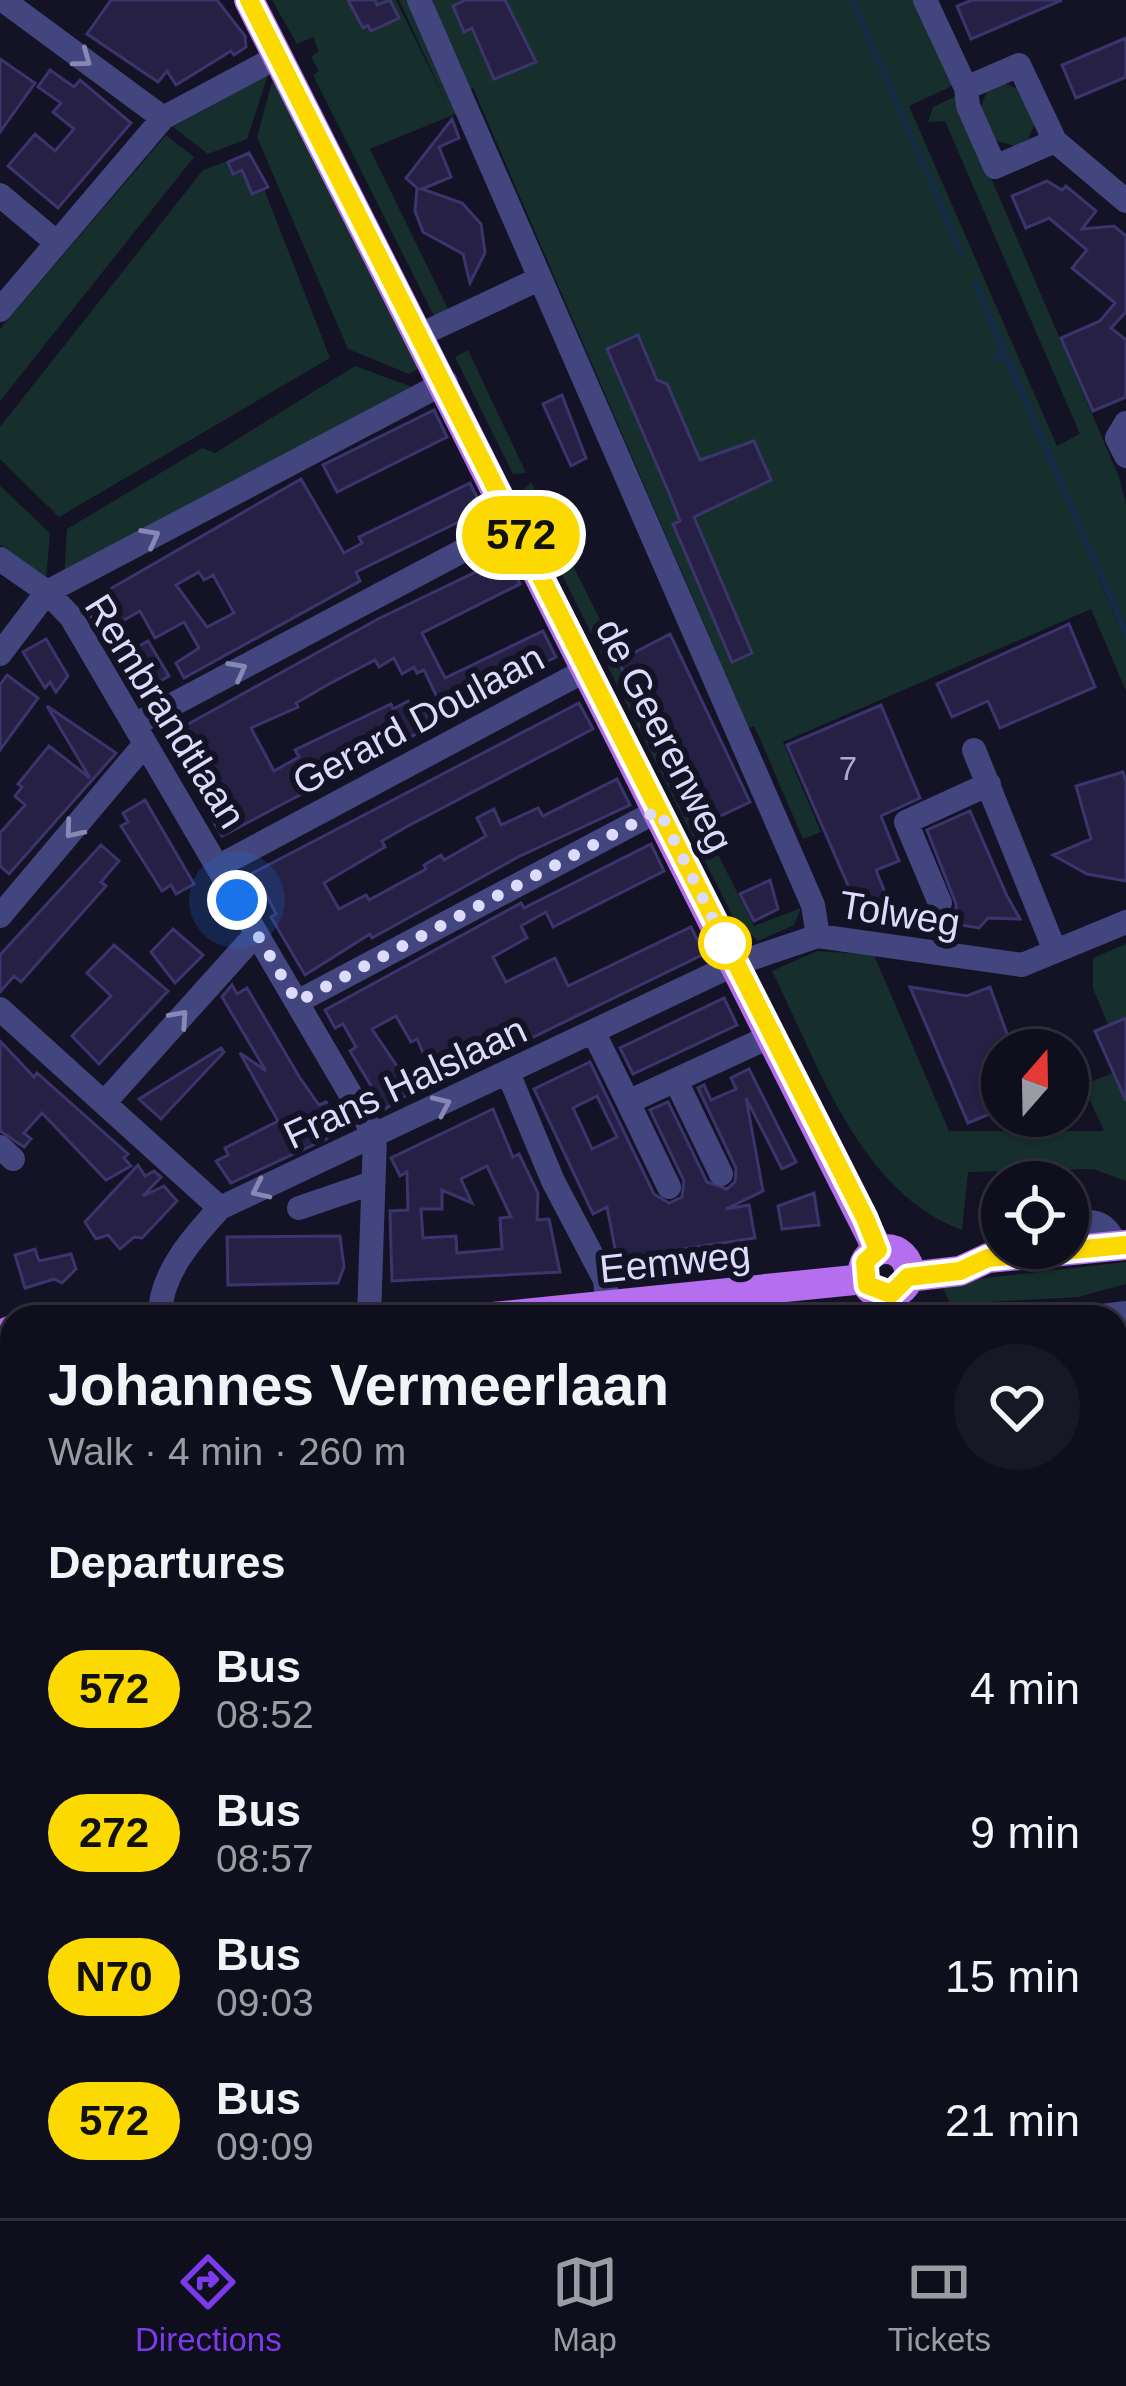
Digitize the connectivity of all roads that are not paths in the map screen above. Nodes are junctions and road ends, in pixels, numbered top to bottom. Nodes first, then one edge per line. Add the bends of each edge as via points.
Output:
1 (3, 0) edge
2 (249, 0) edge
3 (419, 0) edge
4 (925, 0) edge
5 (279, 56) junction
6 (966, 88) junction
7 (164, 118) junction
8 (1055, 141) junction
9 (0, 195) edge
10 (1126, 201) edge
11 (57, 243) junction
12 (539, 279) junction
13 (0, 310) edge
14 (420, 335) junction
15 (446, 382) junction
16 (1126, 424) edge
17 (1126, 457) edge
18 (515, 523) junction
19 (0, 559) edge
20 (47, 592) junction
21 (0, 654) edge
22 (588, 669) junction
23 (140, 735) junction
24 (974, 750) dead end
25 (989, 784) junction
26 (659, 810) junction
27 (218, 866) junction
28 (940, 903) dead end
29 (0, 916) edge
30 (1126, 922) edge
31 (256, 934) junction
32 (818, 936) junction
33 (1055, 951) junction
34 (735, 964) junction
35 (297, 1002) junction
36 (0, 1009) edge
37 (594, 1033) junction
38 (771, 1036) junction
39 (509, 1075) junction
40 (676, 1081) junction
41 (104, 1102) junction
42 (628, 1102) junction
43 (375, 1136) junction
44 (721, 1174) dead end
45 (372, 1183) junction
46 (669, 1187) dead end
47 (220, 1208) junction
48 (299, 1208) dead end
49 (1089, 1221) edge
50 (1121, 1246) edge
51 (1089, 1248) edge
52 (981, 1263) edge
53 (890, 1279) edge
54 (163, 1305) edge
55 (369, 1305) edge
56 (608, 1305) edge
57 (637, 1305) edge

1 -> 7 street
2 - 5 main road, de Geerenweg
3 - 12 street
4 - 6 street
5 - 7 street
5 - 14 main road, de Geerenweg
6 - 8 street via 1019,65
6 - 8 street via 995,167
7 - 11 street
8 - 10 street
9 - 11 street
11 - 13 street
12 - 14 street
12 - 32 street via 813,905
14 - 15 main road, de Geerenweg
15 - 18 main road, de Geerenweg
20 -> 15 street
16 - 17 street via 1117,438
18 - 22 main road, de Geerenweg
23 -> 18 street
19 - 20 street, Rembrandtlaan
20 - 21 street
20 - 23 street, Rembrandtlaan via 71,617
22 - 26 main road, de Geerenweg
22 - 27 street, Gerard Doulaan
23 - 27 street, Rembrandtlaan
23 -> 29 street
24 - 25 street
25 - 28 street via 906,822
25 - 33 street
26 - 34 main road, de Geerenweg
26 - 35 street
27 - 31 street, Rembrandtlaan
30 - 33 street, Tolweg
31 - 35 street, Rembrandtlaan
41 -> 31 street
32 - 33 street, Tolweg via 996,964 1022,965
32 - 34 street, Tolweg
34 - 37 street, Frans Halslaan
34 - 38 main road, de Geerenweg
35 - 43 street, Rembrandtlaan
36 - 41 street
37 - 39 street, Frans Halslaan
37 - 42 street
38 - 40 street
38 - 53 main road, de Geerenweg
43 -> 39 street, Frans Halslaan
39 - 56 street via 605,1280
40 - 42 street
40 - 44 street
41 - 47 street
42 - 46 street
43 - 45 street
43 -> 47 street, Frans Halslaan
45 - 48 street
45 - 55 street
47 - 54 street, Frans Halslaan via 194,1236
49 - 50 street via 1108,1227
50 - 51 main road, Eemweg
52 - 53 main road, Eemweg
53 - 57 main road, Eemweg

